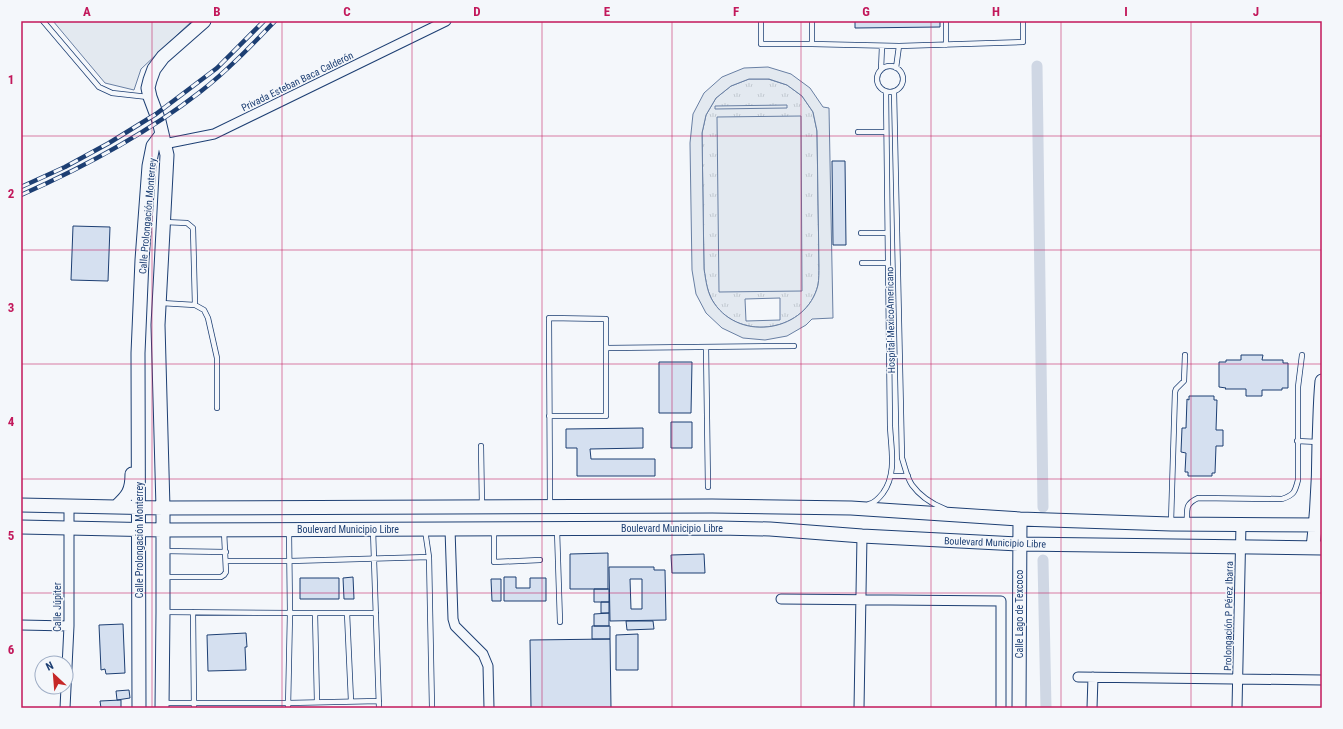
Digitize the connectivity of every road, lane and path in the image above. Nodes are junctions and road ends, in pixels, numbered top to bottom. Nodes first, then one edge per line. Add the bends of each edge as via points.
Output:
1 (44, 21) edge
2 (204, 21) edge
3 (446, 21) edge
4 (761, 21) edge
5 (812, 21) edge
6 (946, 21) edge
7 (1023, 21) edge
8 (812, 44) junction
9 (946, 45) junction
10 (882, 46) junction
11 (899, 46) junction
12 (896, 68) junction
13 (881, 70) junction
14 (886, 92) junction
15 (894, 92) junction
16 (150, 97) junction
17 (858, 132) dead end
18 (886, 132) junction
19 (160, 142) junction
20 (886, 151) junction
21 (895, 151) junction
22 (164, 222) junction
23 (897, 228) junction
24 (887, 230) junction
25 (861, 233) dead end
26 (888, 262) junction
27 (862, 263) dead end
28 (159, 303) junction
29 (195, 305) junction
30 (706, 346) junction
31 (794, 346) dead end
32 (606, 348) junction
33 (1185, 355) dead end
34 (1302, 355) dead end
35 (889, 359) junction
36 (899, 360) junction
37 (1322, 381) edge
38 (217, 408) dead end
39 (549, 416) junction
40 (139, 432) junction
41 (1297, 441) junction
42 (1321, 442) edge
43 (481, 446) dead end
44 (891, 476) junction
45 (908, 476) junction
46 (708, 487) dead end
47 (21, 506) edge
48 (69, 506) junction
49 (116, 507) junction
50 (373, 507) junction
51 (482, 507) junction
52 (510, 507) junction
53 (550, 507) junction
54 (139, 508) junction
55 (163, 508) junction
56 (771, 508) junction
57 (851, 508) junction
58 (963, 516) junction
59 (1020, 519) junction
60 (1171, 524) junction
61 (1186, 524) junction
62 (1241, 524) junction
63 (1319, 524) edge
64 (21, 527) edge
65 (69, 528) junction
66 (557, 528) junction
67 (373, 529) junction
68 (425, 529) junction
69 (450, 529) junction
70 (494, 529) junction
71 (510, 529) junction
72 (770, 529) junction
73 (139, 530) junction
74 (162, 530) junction
75 (224, 530) junction
76 (289, 530) junction
77 (862, 536) junction
78 (1019, 544) junction
79 (1241, 547) junction
80 (1317, 548) edge
81 (163, 551) junction
82 (226, 552) junction
83 (429, 557) junction
84 (374, 558) junction
85 (540, 560) dead end
86 (226, 561) junction
87 (290, 561) junction
88 (163, 577) junction
89 (781, 600) dead end
90 (861, 600) junction
91 (163, 612) junction
92 (194, 612) junction
93 (290, 613) junction
94 (315, 613) junction
95 (347, 613) junction
96 (376, 613) junction
97 (560, 622) dead end
98 (21, 625) edge
99 (69, 626) junction
100 (1078, 677) dead end
101 (1093, 677) junction
102 (1238, 679) junction
103 (1322, 680) edge
104 (379, 700) junction
105 (351, 701) junction
106 (317, 702) junction
107 (162, 705) edge
108 (250, 705) edge
109 (288, 705) edge
110 (194, 706) edge
111 (65, 708) edge
112 (139, 708) edge
113 (379, 708) edge
114 (432, 708) edge
115 (489, 708) edge
116 (859, 708) edge
117 (1001, 708) edge
118 (1018, 708) edge
119 (1092, 708) edge
120 (1237, 708) edge

1 - 16 lane via 99,87 112,93
2 - 16 main road via 154,69 148,88
3 - 19 street, Privada Esteban Baca Calderón via 214,134
4 - 8 lane via 761,44
5 - 8 lane
6 - 9 lane
7 - 9 lane via 1023,42
8 - 10 lane
9 - 11 lane
10 - 11 lane
10 - 13 lane
11 - 12 lane
12 - 13 lane via 887,67
12 - 15 lane via 902,79 900,87
13 - 14 lane via 877,75 877,83
14 - 15 lane
14 - 18 lane, Hospital MexicoAmericano
15 - 21 lane, Hospital MexicoAmericano
16 - 19 main road via 159,121
17 - 18 lane
18 - 20 lane, Hospital MexicoAmericano
19 - 22 main road, Calle Prolongación Monterrey via 167,167
19 - 40 main road, Calle Prolongación Monterrey via 149,166 138,353
20 - 21 lane
20 - 24 lane, Hospital MexicoAmericano
21 - 23 lane, Hospital MexicoAmericano
22 - 28 main road, Calle Prolongación Monterrey
22 - 29 lane via 187,223 193,228
23 - 24 lane
23 - 36 lane, Hospital MexicoAmericano
24 - 25 lane
24 - 26 lane, Hospital MexicoAmericano
26 - 27 lane
26 - 35 lane, Hospital MexicoAmericano
28 - 29 lane
28 - 55 main road, Calle Prolongación Monterrey
29 - 38 lane via 204,310 208,318 217,358
30 - 31 lane
30 - 32 lane
30 - 46 lane
32 - 39 lane via 606,416
32 - 39 lane via 606,318 549,318
33 - 60 lane via 1184,381 1175,392
34 - 41 lane via 1298,387
35 - 36 lane
35 - 44 lane, Hospital MexicoAmericano
36 - 45 lane, Hospital MexicoAmericano via 902,458
37 - 42 main road via 1319,413
39 - 53 lane
40 - 49 main road via 134,440 130,491
40 - 54 main road, Calle Prolongación Monterrey
41 - 42 lane
41 - 61 lane via 1298,480 1290,496 1282,499 1198,498 1187,507
42 - 63 main road
43 - 51 lane
44 - 45 lane
44 - 57 lane, Hospital MexicoAmericano via 879,498 872,503
45 - 58 lane, Hospital MexicoAmericano via 911,484 929,501
47 - 48 main road
48 - 49 main road
48 - 65 street, Calle Júpiter
49 - 54 main road
50 - 51 main road
50 - 55 main road
50 - 67 main road
51 - 52 main road
52 - 53 main road
52 - 71 main road
53 - 56 main road
54 - 55 main road
54 - 73 main road, Calle Prolongación Monterrey
55 - 74 main road, Calle Prolongación Monterrey
56 - 57 main road
56 - 72 main road
57 - 58 main road
58 - 59 main road
59 - 60 main road
59 - 78 main road, Calle Lago de Texcoco
60 - 61 main road
61 - 62 main road
62 - 63 main road
62 - 79 street, Prolongación P Pérez Ibarra
63 - 80 main road
64 - 65 main road, Boulevard Municipio Libre
65 - 73 main road, Boulevard Municipio Libre
65 - 99 street, Calle Júpiter
66 - 71 main road, Boulevard Municipio Libre
66 - 72 main road, Boulevard Municipio Libre
66 - 97 lane
67 - 68 main road, Boulevard Municipio Libre
67 - 76 main road, Boulevard Municipio Libre
67 - 84 lane
68 - 69 main road, Boulevard Municipio Libre
68 - 83 lane
69 - 70 main road, Boulevard Municipio Libre
69 - 115 street via 453,619 455,626 486,659
70 - 71 main road, Boulevard Municipio Libre
70 - 85 lane via 494,562
72 - 77 main road, Boulevard Municipio Libre
73 - 74 main road, Boulevard Municipio Libre
73 - 112 main road, Calle Prolongación Monterrey
74 - 75 main road, Boulevard Municipio Libre
74 - 81 main road, Calle Prolongación Monterrey
75 - 76 main road, Boulevard Municipio Libre
75 - 82 lane
76 - 87 lane
77 - 78 main road, Boulevard Municipio Libre
77 - 90 street
78 - 79 main road, Boulevard Municipio Libre
78 - 118 main road, Calle Lago de Texcoco
79 - 80 main road, Boulevard Municipio Libre
79 - 102 street, Prolongación P Pérez Ibarra
81 - 82 lane
81 - 88 main road, Calle Prolongación Monterrey
82 - 86 lane
83 - 84 lane
83 - 114 lane
84 - 87 lane
84 - 96 lane
86 - 87 lane
86 - 88 lane via 226,572 221,578
87 - 93 lane
88 - 91 main road, Calle Prolongación Monterrey
89 - 90 street
90 - 116 street
90 - 117 street via 1001,601
91 - 92 lane
91 - 107 main road, Calle Prolongación Monterrey
92 - 93 lane
92 - 110 lane
93 - 94 lane
93 - 109 lane
94 - 95 lane
94 - 106 lane
95 - 96 lane
95 - 105 lane
96 - 104 lane
98 - 99 street
99 - 111 street, Calle Júpiter
100 - 101 street
101 - 102 street
101 - 119 street
102 - 103 street
102 - 120 street, Prolongación P Pérez Ibarra
104 - 105 lane
104 - 113 lane
105 - 106 lane
106 - 109 lane
107 - 110 lane
108 - 109 lane
108 - 110 lane

